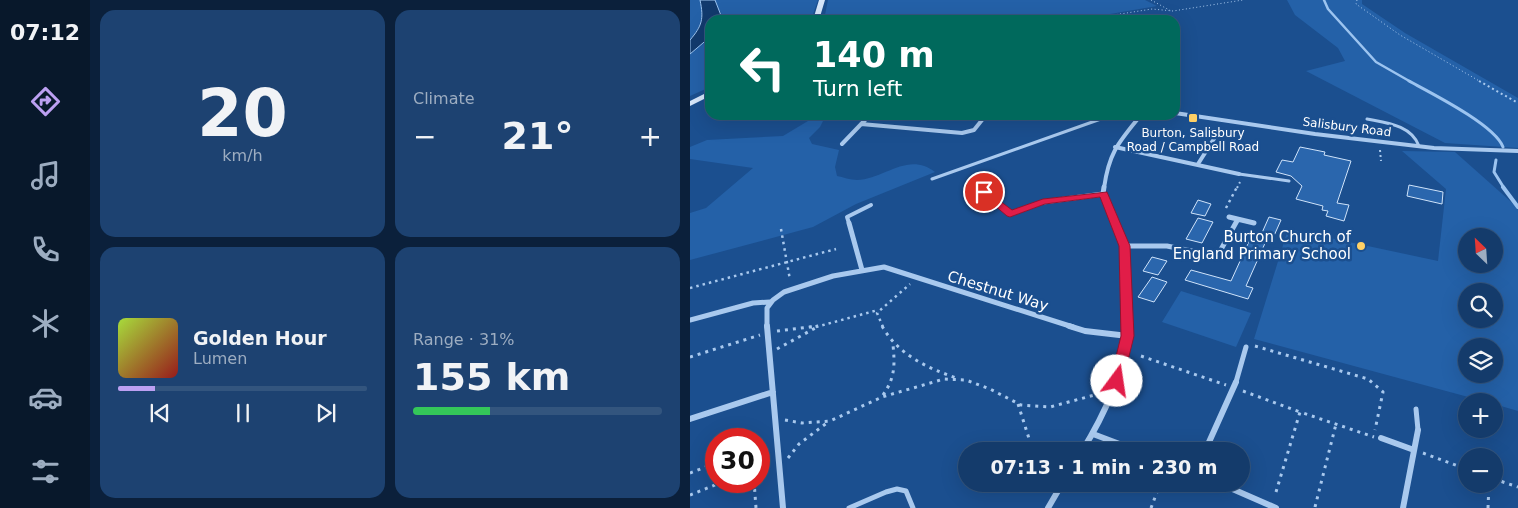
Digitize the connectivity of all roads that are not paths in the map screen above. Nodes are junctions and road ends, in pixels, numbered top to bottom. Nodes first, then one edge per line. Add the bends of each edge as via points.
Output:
1 (822, 0) edge
2 (818, 15) edge
3 (705, 96) edge
4 (690, 104) edge
5 (1180, 114) edge
6 (1367, 118) dead end
7 (864, 120) edge
8 (982, 120) edge
9 (1098, 120) edge
10 (1137, 120) edge
11 (861, 124) junction
12 (1217, 134) dead end
13 (842, 144) dead end
14 (1419, 146) junction
15 (1115, 147) junction
16 (1518, 151) edge
17 (1198, 164) junction
18 (1242, 174) joint
19 (932, 179) dead end
20 (1289, 181) dead end
21 (984, 192) dead end
22 (1103, 194) junction
23 (871, 205) dead end
24 (1229, 217) road end
25 (1238, 219) junction
26 (849, 223) joint
27 (1254, 223) dead end
28 (1124, 246) junction
29 (862, 270) junction
30 (770, 302) junction
31 (690, 320) edge
32 (1128, 336) junction
33 (1246, 347) road end
34 (1235, 385) joint
35 (773, 392) junction
36 (1416, 409) dead end
37 (690, 419) edge
38 (1418, 430) joint
39 (1093, 434) junction
40 (1377, 437) road end
41 (1088, 442) edge
42 (1114, 442) edge
43 (1209, 442) edge
44 (1414, 450) junction
45 (1057, 492) edge
46 (1239, 492) edge
47 (783, 508) edge
48 (848, 508) edge
49 (913, 508) edge
50 (1048, 508) edge
51 (1276, 508) edge
52 (1403, 508) edge

1 - 2 main road
3 - 4 main road
5 - 14 street, Salisbury Road
6 - 14 lane via 1406,129 1418,140
7 - 11 street
8 - 11 street via 974,130 962,133
9 - 19 lane
10 - 15 street
11 - 13 street
12 - 17 street
14 - 16 street, Salisbury Road
15 - 17 street
15 - 22 street via 1107,167
17 - 18 street
18 - 20 lane
21 - 22 street via 1010,214 1043,202
22 - 28 street
23 - 26 lane via 846,217
24 - 25 street
25 - 27 street
25 - 28 street via 1219,253 1211,255 1168,246
26 - 29 street
28 - 32 street
29 - 30 street, Chestnut Way via 783,292
29 - 32 street, Chestnut Way via 884,267 1086,331
30 - 31 street, Chestnut Way via 753,303
30 - 35 street via 766,311
32 - 39 street via 1117,381
33 - 34 lane
34 - 43 street
35 - 37 street
35 - 47 street
36 - 38 lane
38 - 44 street
39 - 41 street
39 - 42 street
40 - 44 street
44 - 52 street
45 - 50 street
46 - 51 street
48 - 49 lane via 897,489 906,491

